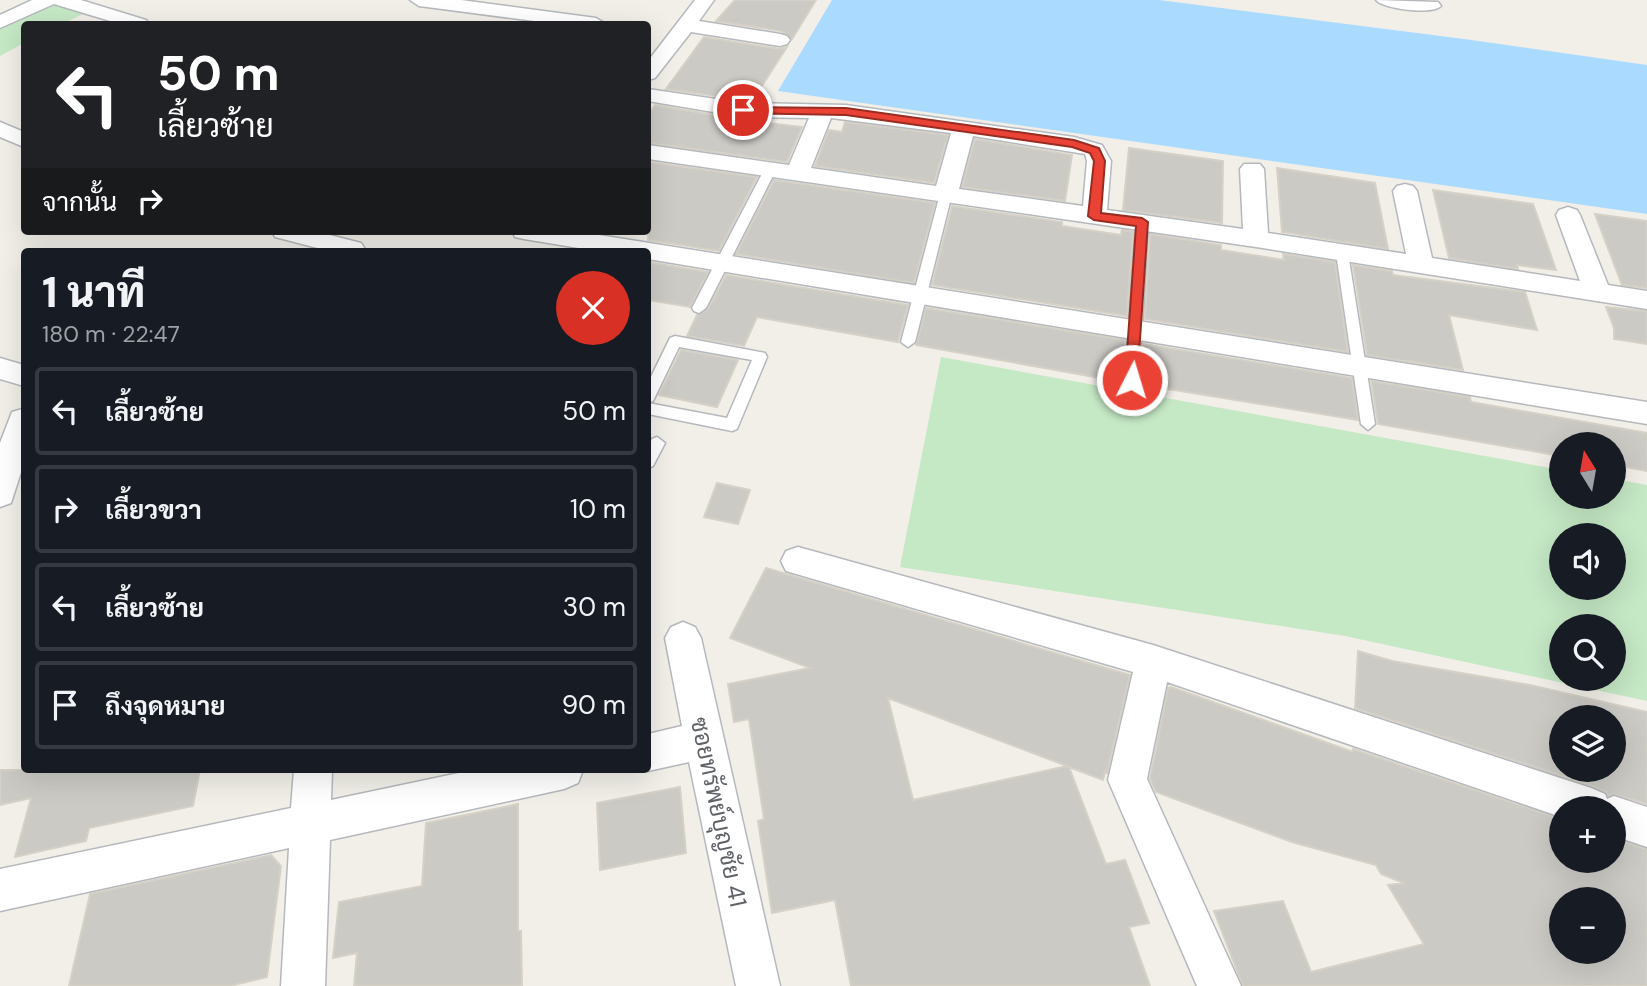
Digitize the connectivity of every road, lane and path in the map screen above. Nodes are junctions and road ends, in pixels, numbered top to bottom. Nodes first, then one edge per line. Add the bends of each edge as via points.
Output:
1 (47, 0) edge
2 (61, 0) edge
3 (419, 0) edge
4 (705, 0) edge
5 (1385, 0) edge
6 (504, 6) edge
7 (1431, 6) dead end
8 (129, 21) edge
9 (581, 21) edge
10 (0, 22) edge
11 (685, 24) junction
12 (780, 40) dead end
13 (651, 70) edge
14 (651, 95) edge
15 (823, 110) junction
16 (964, 128) junction
17 (0, 129) edge
18 (21, 139) edge
19 (651, 152) edge
20 (1252, 169) dead end
21 (770, 170) junction
22 (797, 174) junction
23 (1405, 191) dead end
24 (946, 194) junction
25 (1568, 215) dead end
26 (1094, 216) junction
27 (1142, 222) junction
28 (299, 235) edge
29 (550, 235) edge
30 (1256, 239) junction
31 (348, 248) edge
32 (633, 248) edge
33 (651, 251) edge
34 (1342, 253) junction
35 (722, 262) junction
36 (1420, 266) junction
37 (921, 293) junction
38 (1598, 293) junction
39 (1647, 300) edge
40 (699, 308) dead end
41 (1136, 329) junction
42 (908, 342) dead end
43 (651, 359) edge
44 (665, 361) junction
45 (1359, 366) junction
46 (0, 368) edge
47 (21, 375) edge
48 (1132, 380) dead end
49 (651, 391) edge
50 (651, 410) edge
51 (1647, 413) edge
52 (21, 423) edge
53 (1368, 424) dead end
54 (657, 443) dead end
55 (651, 456) edge
56 (0, 494) edge
57 (798, 561) dead end
58 (683, 638) dead end
59 (1153, 661) junction
60 (703, 740) junction
61 (651, 751) edge
62 (313, 773) edge
63 (550, 773) edge
64 (1555, 796) edge
65 (1626, 820) edge
66 (311, 824) junction
67 (1647, 827) edge
68 (0, 890) edge
69 (303, 986) edge
70 (758, 986) edge
71 (1219, 986) edge

1 - 10 street
2 - 8 street
3 - 6 street
4 - 11 street
5 - 7 street
6 - 9 street
11 - 12 street
11 - 13 street
14 - 15 street via 743,110
15 - 16 street
15 - 22 street
16 - 24 street
16 - 26 street via 1094,150 1099,161
17 - 18 street
19 - 21 street
20 - 30 street
21 - 22 street
21 - 35 lane
22 - 24 street
23 - 36 street
24 - 26 street
24 - 37 lane
25 - 38 street
26 - 27 street
27 - 30 street
27 - 41 lane
28 - 31 street
29 - 32 street
30 - 34 street
33 - 35 street
34 - 36 street
34 - 45 lane
35 - 37 street
35 - 40 lane
36 - 38 street
37 - 41 street
37 - 42 lane
38 - 39 street
41 - 45 street
41 - 48 lane
43 - 44 lane
44 - 49 lane
44 - 50 lane via 675,341 760,357 733,425
45 - 51 street
45 - 53 lane
46 - 47 street
52 - 56 street
54 - 55 lane
57 - 59 street
58 - 60 street, ซอยทรัพย์บุญชัย 41
59 - 64 street
59 - 71 street via 1127,780
60 - 61 street
60 - 70 street, ซอยทรัพย์บุญชัย 41
62 - 66 street
63 - 66 street
65 - 67 street
66 - 68 street
66 - 69 street

